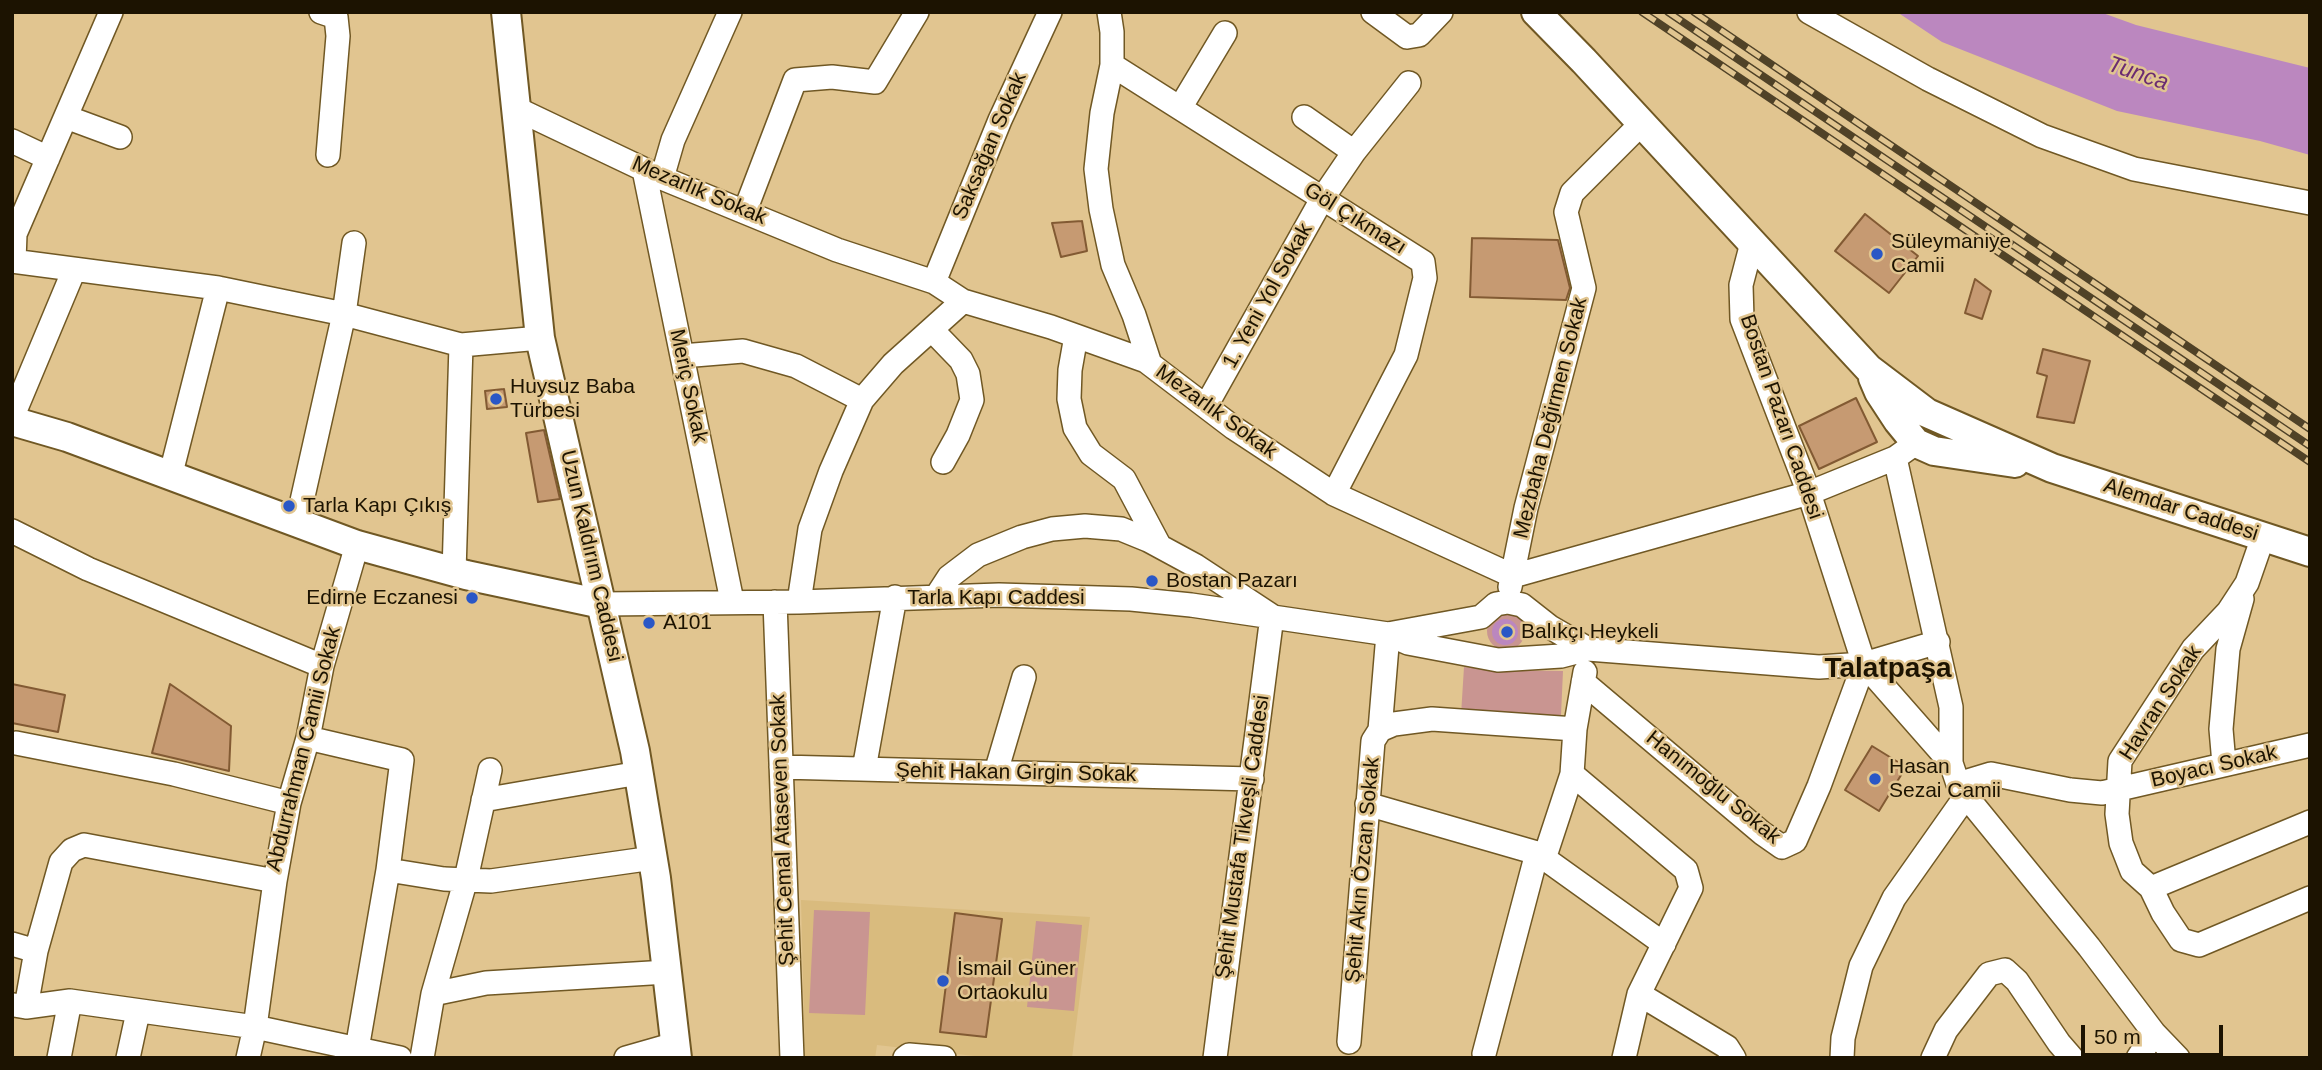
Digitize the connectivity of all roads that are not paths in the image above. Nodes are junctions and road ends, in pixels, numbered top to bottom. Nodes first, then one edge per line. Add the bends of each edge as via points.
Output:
1 (111, 12) edge
2 (321, 12) edge
3 (506, 12) edge
4 (730, 12) edge
5 (917, 12) edge
6 (1050, 12) edge
7 (1109, 12) edge
8 (1373, 12) edge
9 (1441, 12) edge
10 (1536, 12) edge
11 (1809, 12) edge
12 (1225, 33) dead end
13 (1112, 65) junction
14 (1409, 83) dead end
15 (1180, 108) junction
16 (517, 109) junction
17 (66, 117) junction
18 (1304, 117) dead end
19 (1641, 124) junction
20 (120, 136) dead end
21 (12, 142) edge
22 (1354, 152) junction
23 (328, 155) dead end
24 (48, 158) junction
25 (653, 174) junction
26 (1322, 199) junction
27 (2310, 203) edge
28 (745, 211) junction
29 (354, 243) dead end
30 (1752, 243) junction
31 (13, 261) edge
32 (74, 270) junction
33 (934, 282) junction
34 (218, 288) junction
35 (963, 301) junction
36 (344, 314) junction
37 (932, 330) junction
38 (1076, 335) junction
39 (540, 338) junction
40 (461, 345) junction
41 (682, 356) junction
42 (1150, 364) junction
43 (1869, 369) junction
44 (862, 400) junction
45 (1206, 406) junction
46 (12, 419) edge
47 (1943, 421) junction
48 (1915, 451) junction
49 (943, 463) dead end
50 (2052, 468) junction
51 (170, 477) junction
52 (1809, 493) junction
53 (1334, 494) junction
54 (297, 523) junction
55 (12, 531) edge
56 (2263, 537) junction
57 (357, 545) junction
58 (1159, 545) junction
59 (2310, 552) edge
60 (454, 572) junction
61 (1513, 576) junction
62 (2247, 583) junction
63 (895, 597) junction
64 (936, 597) junction
65 (732, 601) junction
66 (775, 602) junction
67 (799, 602) junction
68 (1508, 602) junction
69 (602, 604) junction
70 (1533, 613) junction
71 (1272, 616) junction
72 (1481, 617) junction
73 (1388, 634) junction
74 (1938, 642) junction
75 (1588, 649) junction
76 (1490, 657) junction
77 (1518, 659) junction
78 (1864, 664) junction
79 (322, 666) junction
80 (1024, 677) dead end
81 (1583, 682) junction
82 (1575, 729) junction
83 (1380, 730) junction
84 (308, 738) junction
85 (16, 743) dead end
86 (2310, 745) edge
87 (2224, 764) junction
88 (781, 767) junction
89 (864, 769) junction
90 (490, 770) dead end
91 (996, 772) junction
92 (639, 773) junction
93 (1572, 774) junction
94 (1252, 779) junction
95 (1958, 781) junction
96 (2119, 790) junction
97 (483, 800) junction
98 (289, 803) junction
99 (1367, 804) junction
100 (2310, 822) edge
101 (1541, 854) junction
102 (653, 858) junction
103 (388, 870) junction
104 (466, 879) junction
105 (275, 881) junction
106 (2151, 888) junction
107 (2310, 898) edge
108 (12, 944) edge
109 (1664, 944) junction
110 (36, 951) junction
111 (667, 972) junction
112 (433, 994) junction
113 (1639, 994) junction
114 (70, 1001) junction
115 (19, 1006) edge
116 (138, 1012) junction
117 (255, 1027) junction
118 (2154, 1033) junction
119 (1349, 1042) dead end
120 (357, 1049) junction
121 (676, 1051) edge
122 (1484, 1054) dead end
123 (59, 1058) edge
124 (128, 1058) edge
125 (248, 1058) edge
126 (400, 1058) edge
127 (422, 1058) edge
128 (626, 1058) edge
129 (792, 1058) edge
130 (905, 1058) edge
131 (944, 1058) edge
132 (1215, 1058) edge
133 (1624, 1058) edge
134 (1734, 1058) edge
135 (1842, 1058) edge
136 (1933, 1058) edge
137 (2072, 1058) edge
138 (2138, 1058) edge
139 (2178, 1058) edge

1 - 17 street
2 - 23 street via 336,17 338,36
3 - 16 main road, Uzun Kaldırım Caddesi
4 - 25 street
5 - 28 street via 875,82 832,77 795,80
6 - 33 street, Saksağan Sokak
7 - 13 street
8 - 9 street via 1407,37 1419,35
10 - 19 main road
11 - 27 street via 2042,136 2134,169
12 - 15 street
13 - 15 street, Göl Çıkmazı
13 - 42 street via 1096,169 1101,209 1113,265
14 - 22 street, 1. Yeni Yol Sokak
15 - 26 street, Göl Çıkmazı
16 - 25 street, Mezarlık Sokak
16 - 39 main road, Uzun Kaldırım Caddesi
17 - 20 street
17 - 24 street
18 - 22 street
19 - 30 main road
19 - 61 street, Mezbaha Değirmen Sokak via 1572,193 1566,212 1584,288 1526,508
21 - 24 street
22 - 26 street, 1. Yeni Yol Sokak
24 - 31 street via 15,234
25 - 28 street, Mezarlık Sokak
25 - 41 street, Meriç Sokak
26 - 45 street, 1. Yeni Yol Sokak
26 - 53 street, Göl Çıkmazı via 1423,262 1425,278 1406,355
28 - 33 street, Mezarlık Sokak via 837,250
29 - 36 street
30 - 43 main road
30 - 52 street, Bostan Pazarı Caddesi via 1741,285 1742,319
31 - 32 street
32 - 34 street
32 - 46 street
33 - 35 street, Mezarlık Sokak
34 - 36 street
34 - 51 street
35 - 37 street
35 - 38 street, Mezarlık Sokak
36 - 40 street
36 - 54 street
37 - 44 street via 893,364
37 - 49 street via 961,360 972,401
38 - 42 street, Mezarlık Sokak
38 - 58 street via 1069,399 1075,428 1091,454 1124,479
39 - 40 street
39 - 69 main road, Uzun Kaldırım Caddesi
40 - 60 street
41 - 44 street via 743,351 796,366
41 - 65 street, Meriç Sokak
42 - 45 street, Mezarlık Sokak
43 - 47 main road
43 - 48 main road
44 - 67 street via 810,528
45 - 53 street, Mezarlık Sokak
46 - 51 main road
47 - 48 main road via 1951,439 1942,448
47 - 50 main road
48 - 50 main road
48 - 52 street
48 - 74 street
50 - 56 main road, Alemdar Caddesi
51 - 54 main road
52 - 61 street
52 - 78 street, Bostan Pazarı Caddesi
53 - 61 street, Mezarlık Sokak
54 - 57 main road
55 - 79 street via 88,569
56 - 59 main road, Alemdar Caddesi
56 - 62 street, Havran Sokak
57 - 60 main road
57 - 79 street, Abdurrahman Camii Sokak
58 - 64 street via 1121,529 1052,529 978,555 948,577
58 - 71 street
60 - 69 main road
61 - 68 street, Mezbaha Değirmen Sokak
62 - 87 street via 2228,649 2221,729
62 - 96 street, Havran Sokak via 2228,612 2193,649 2120,761
63 - 64 street, Tarla Kapı Caddesi
63 - 67 street, Tarla Kapı Caddesi
63 - 89 street
64 - 71 street, Tarla Kapı Caddesi via 1131,599
65 - 66 street, Tarla Kapı Caddesi
65 - 69 street, Tarla Kapı Caddesi
66 - 67 street, Tarla Kapı Caddesi
66 - 88 street, Şehit Cemal Ataseven Sokak
68 - 70 street, Tarla Kapı Caddesi
68 - 72 street, Tarla Kapı Caddesi via 1496,604
69 - 92 main road, Uzun Kaldırım Caddesi
70 - 75 street, Tarla Kapı Caddesi
70 - 77 street via 1534,639
71 - 73 street, Tarla Kapı Caddesi
71 - 94 street, Şehit Mustafa Tikveşli Caddesi
72 - 73 street, Tarla Kapı Caddesi
72 - 76 street via 1476,639
73 - 76 street, Tarla Kapı Caddesi via 1408,643
73 - 83 street
74 - 78 street
74 - 95 street via 1951,707
75 - 77 street, Tarla Kapı Caddesi
75 - 78 street, Tarla Kapı Caddesi via 1819,667
75 - 81 street
76 - 77 street, Tarla Kapı Caddesi
78 - 81 street, Hanımoğlu Sokak via 1795,841 1782,847
78 - 95 street, Bostan Pazarı Caddesi
79 - 84 street, Abdurrahman Camii Sokak
80 - 91 street
81 - 82 street
82 - 83 street, Şehit Akın Özcan Sokak via 1432,719
82 - 93 street
83 - 99 street, Şehit Akın Özcan Sokak via 1373,741
84 - 98 street, Abdurrahman Camii Sokak
84 - 103 street via 402,760
85 - 98 street via 183,776
86 - 87 street, Boyacı Sokak
87 - 96 street, Boyacı Sokak
88 - 89 street, Şehit Hakan Girgin Sokak
88 - 129 street, Şehit Cemal Ataseven Sokak
89 - 91 street, Şehit Hakan Girgin Sokak
90 - 97 street
91 - 94 street, Şehit Hakan Girgin Sokak
92 - 97 street
92 - 102 main road, Uzun Kaldırım Caddesi
93 - 101 street
93 - 109 street via 1686,870 1691,888
94 - 132 street, Şehit Mustafa Tikveşli Caddesi
95 - 96 street, Boyacı Sokak via 1991,774 2070,790
95 - 118 street, Bostan Pazarı Caddesi
95 - 135 street via 1861,967
96 - 106 street, Havran Sokak via 2121,843 2132,871
97 - 104 street
98 - 105 street, Abdurrahman Camii Sokak
99 - 101 street
99 - 119 street, Şehit Akın Özcan Sokak
100 - 106 street
101 - 109 street
101 - 122 street
102 - 104 street via 491,881
102 - 111 main road, Uzun Kaldırım Caddesi
103 - 104 street
103 - 120 street
104 - 112 street
105 - 110 street, Abdurrahman Camii Sokak via 84,845 61,863
105 - 117 street
106 - 107 street, Havran Sokak via 2181,940 2199,945
108 - 110 street
109 - 113 street
110 - 115 street, Abdurrahman Camii Sokak
111 - 112 street via 486,983
111 - 121 main road, Uzun Kaldırım Caddesi
112 - 127 street
113 - 133 street
113 - 134 street via 1727,1047
114 - 115 street
114 - 116 street
114 - 123 street
116 - 117 street
116 - 124 street
117 - 120 street
117 - 125 street
118 - 138 street
118 - 139 street, Bostan Pazarı Caddesi
120 - 126 street
121 - 128 street
130 - 131 street
136 - 137 street via 1947,1030 1989,974 2006,970

